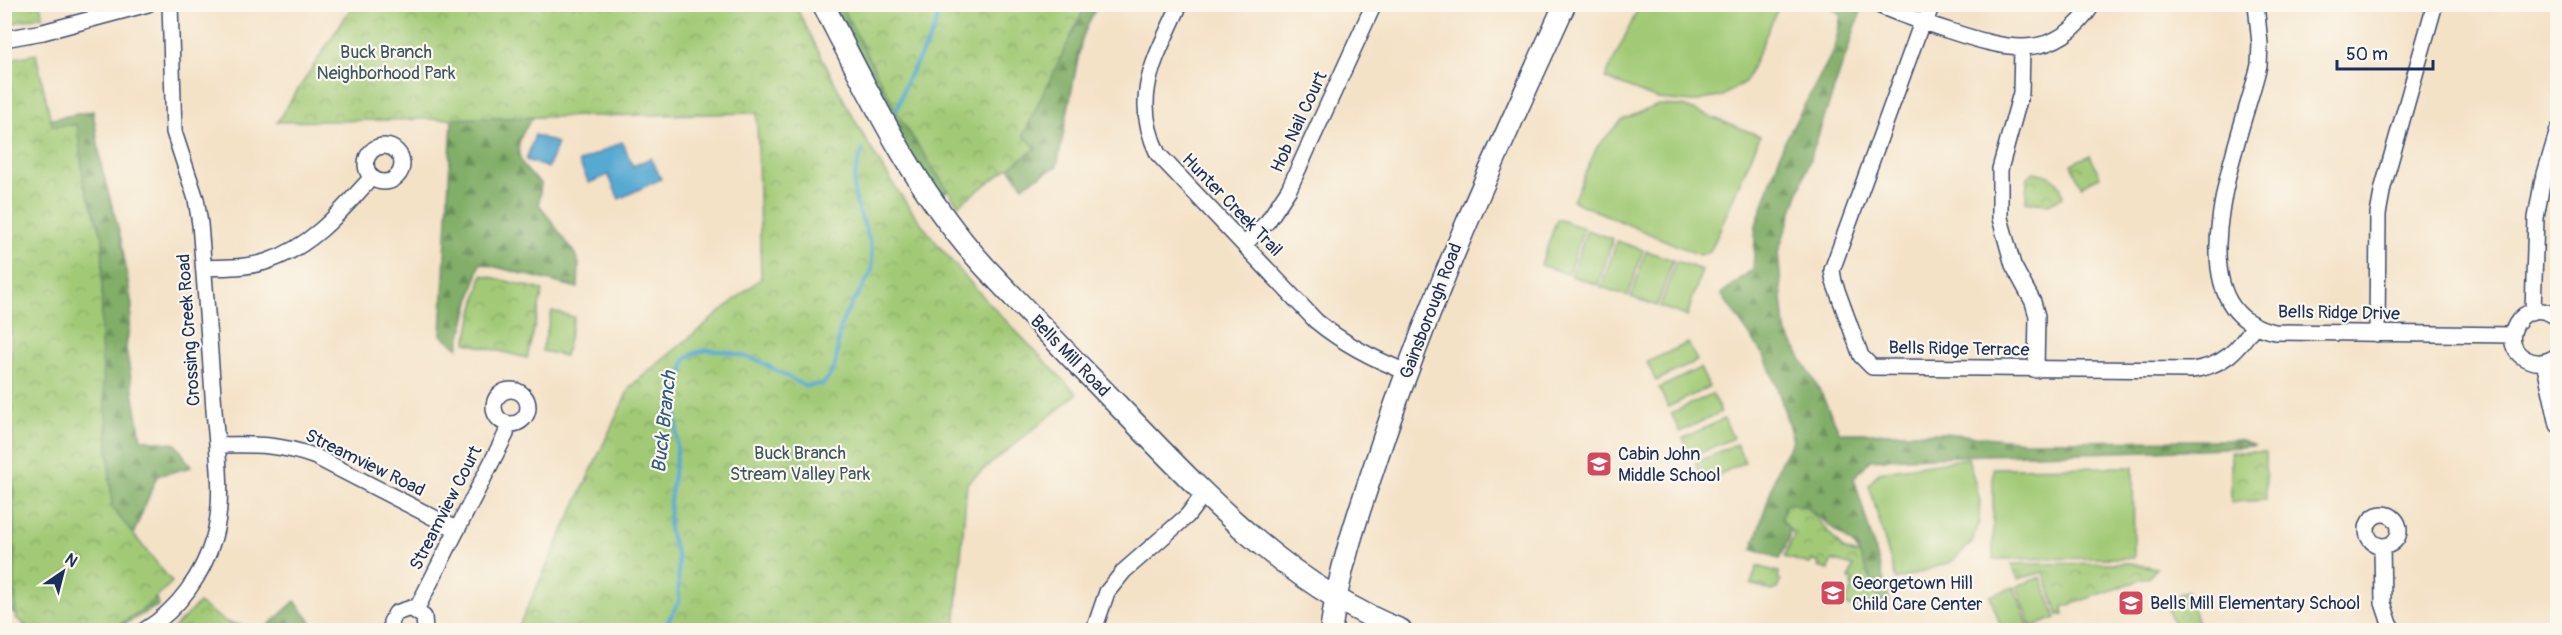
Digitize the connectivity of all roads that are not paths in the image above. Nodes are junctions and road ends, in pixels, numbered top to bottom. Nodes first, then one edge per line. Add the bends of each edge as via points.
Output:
1 (148, 4) edge
2 (170, 4) edge
3 (823, 4) edge
4 (1180, 4) edge
5 (1374, 4) edge
6 (1565, 4) edge
7 (1876, 4) edge
8 (1932, 4) edge
9 (2093, 4) edge
10 (2256, 4) edge
11 (2435, 4) edge
12 (1923, 23) junction
13 (4, 39) edge
14 (2022, 48) junction
15 (2558, 130) edge
16 (372, 177) dead end
17 (1244, 245) junction
18 (204, 268) junction
19 (2533, 311) junction
20 (2558, 319) edge
21 (2254, 326) junction
22 (2377, 334) junction
23 (2512, 335) junction
24 (2551, 358) edge
25 (2036, 370) junction
26 (1407, 372) junction
27 (507, 424) dead end
28 (2558, 425) edge
29 (217, 445) junction
30 (1204, 494) junction
31 (456, 529) junction
32 (2382, 546) dead end
33 (1335, 598) junction
34 (416, 610) junction
35 (145, 630) edge
36 (392, 630) edge
37 (425, 630) edge
38 (1094, 630) edge
39 (1332, 630) edge
40 (1401, 630) edge
41 (2392, 630) edge

1 - 13 street
2 - 18 street, Crossing Creek Road via 174,132 196,199
3 - 30 street, Bells Mill Road via 881,119 931,201 993,275
4 - 17 street, Hunter Creek Trail via 1146,85 1144,102 1149,135 1158,154 1175,174
5 - 17 street, Hob Nail Court via 1289,189 1268,221
6 - 26 street, Gainsborough Road via 1456,246
7 - 12 street
8 - 12 street, Bells Ridge Terrace
9 - 14 street via 2079,23 2060,37
10 - 21 street, Bells Ridge Drive via 2259,65 2219,213 2218,244 2227,299
11 - 22 street via 2380,205
12 - 14 street via 1993,45
12 - 25 street, Bells Ridge Terrace via 1834,264 1834,282 1861,356 1872,367
14 - 25 street via 2021,93 2000,169 2000,218 2013,265 2034,302
15 - 19 street via 2536,218
16 - 18 street via 307,242 268,261
17 - 26 street, Hunter Creek Trail via 1337,339
18 - 29 street, Crossing Creek Road
19 - 20 street
19 - 23 street via 2518,319
21 - 22 street, Bells Ridge Drive via 2275,332
21 - 25 street, Bells Ridge Terrace via 2229,357 2207,368
22 - 23 street, Bells Ridge Drive
23 - 24 street via 2521,356 2536,362
24 - 28 street
26 - 33 street, Gainsborough Road
27 - 31 street, Streamview Court via 506,434
29 - 31 street, Streamview Road via 268,444 293,448
29 - 35 street, Crossing Creek Road via 218,519 208,555 183,597
30 - 33 street, Bells Mill Road via 1256,542
30 - 38 street via 1187,516 1124,571 1107,592
31 - 34 street, Streamview Court
32 - 41 street via 2383,603
33 - 39 street, Gainsborough Road
33 - 40 street, Bells Mill Road via 1361,614
34 - 36 street via 406,608 396,613
34 - 37 street via 424,617

